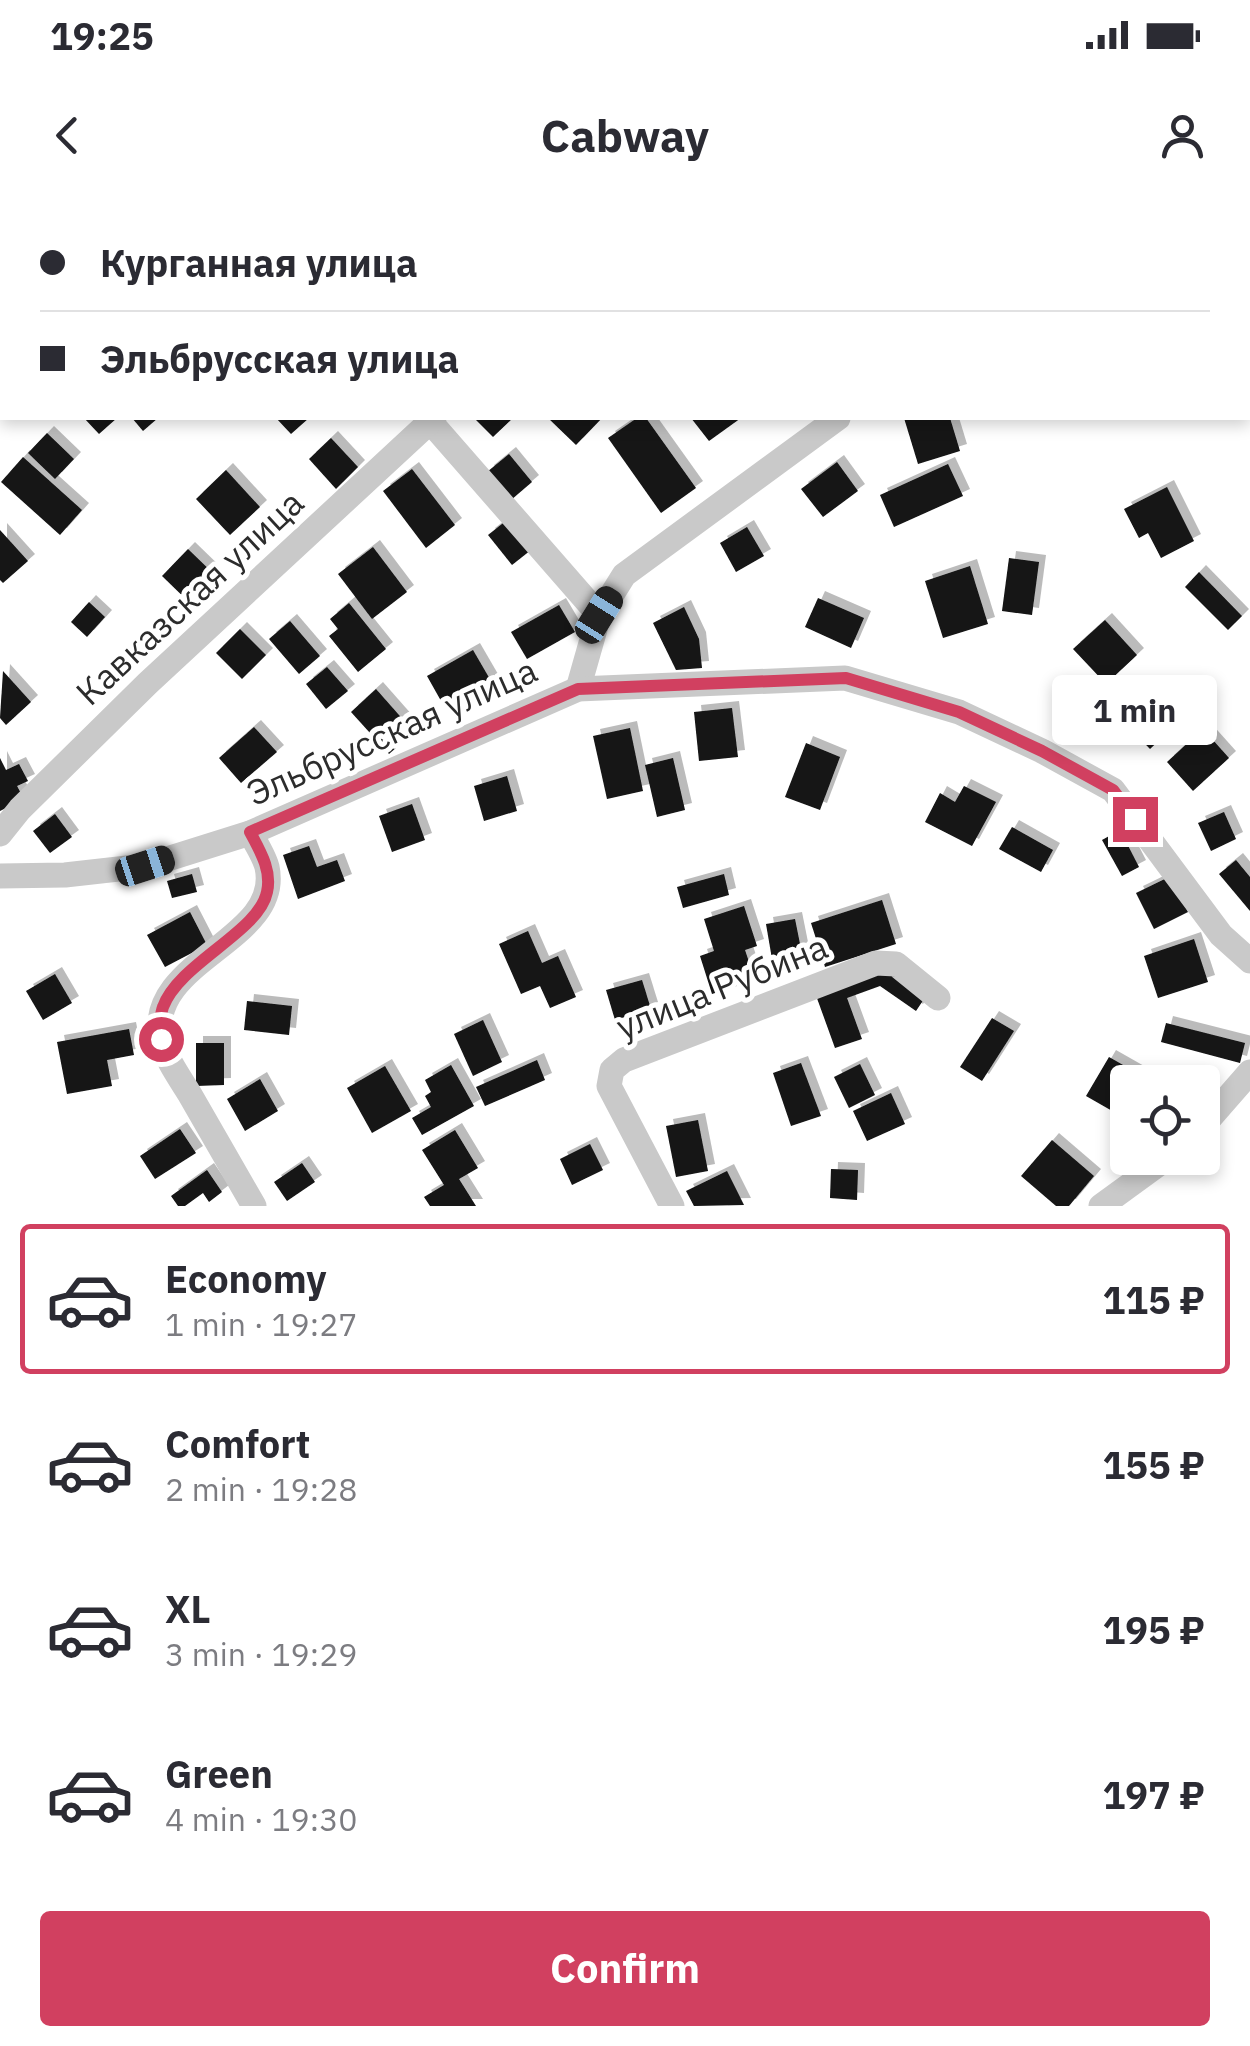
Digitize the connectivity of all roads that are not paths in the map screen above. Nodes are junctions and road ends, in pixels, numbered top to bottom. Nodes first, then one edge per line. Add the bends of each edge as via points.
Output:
1 (430, 420) edge
2 (432, 420) edge
3 (835, 420) edge
4 (599, 615) junction
5 (578, 689) junction
6 (250, 832) junction
7 (0, 834) edge
8 (0, 876) edge
9 (1250, 961) edge
10 (938, 998) dead end
11 (1250, 1072) edge
12 (1220, 1106) edge
13 (1144, 1175) edge
14 (254, 1206) edge
15 (672, 1206) edge
16 (1101, 1206) edge

1 - 7 street, Кавказская улица via 148,684
2 - 4 street
3 - 4 street via 624,575
4 - 5 street
5 - 6 street, Эльбрусская улица
5 - 9 street, Эльбрусская улица via 846,678 959,712 1113,790 1221,935
6 - 8 street, Эльбрусская улица via 145,866
6 - 14 street via 267,866 268,894 253,916 175,985 161,1010 161,1039
10 - 15 street, улица Рубина via 896,964 876,963 624,1060 612,1070 609,1086
11 - 12 street
13 - 16 street

